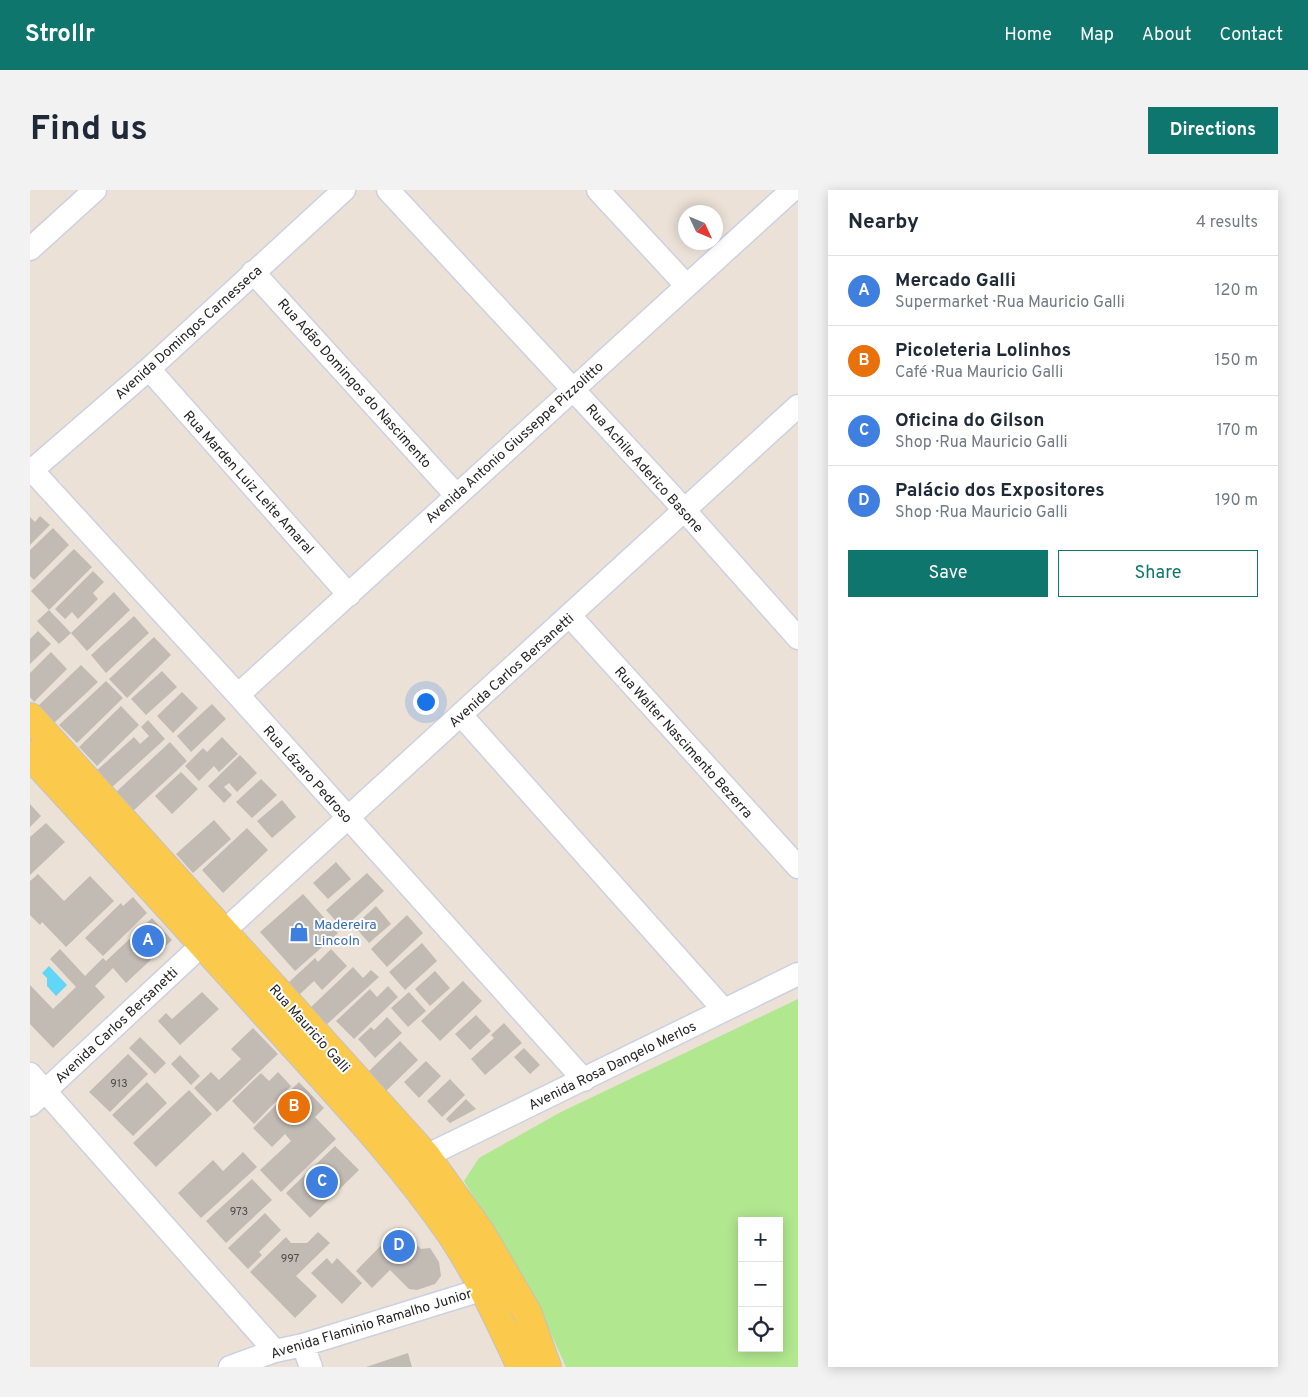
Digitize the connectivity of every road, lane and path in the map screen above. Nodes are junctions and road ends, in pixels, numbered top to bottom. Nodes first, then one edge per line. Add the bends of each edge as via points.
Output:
1 (95, 190) edge
2 (344, 190) edge
3 (388, 190) edge
4 (598, 190) edge
5 (792, 190) edge
6 (31, 245) edge
7 (253, 272) junction
8 (686, 285) junction
9 (149, 369) junction
10 (573, 388) junction
11 (797, 409) edge
12 (31, 470) edge
13 (456, 495) junction
14 (684, 510) junction
15 (349, 595) junction
16 (570, 616) junction
17 (798, 638) edge
18 (238, 695) junction
19 (461, 716) junction
20 (30, 717) edge
21 (30, 755) edge
22 (348, 819) junction
23 (798, 867) edge
24 (213, 938) junction
25 (798, 974) edge
26 (724, 1010) junction
27 (30, 1074) edge
28 (584, 1080) junction
29 (38, 1098) edge
30 (426, 1156) junction
31 (484, 1289) junction
32 (304, 1345) junction
33 (275, 1351) junction
34 (230, 1367) edge
35 (311, 1367) edge
36 (521, 1367) edge
37 (548, 1367) edge

1 - 6 street
2 - 7 street, Avenida Domingos Carnesseca
3 - 10 street, Rua Achile Aderico Basone
4 - 8 street
5 - 8 street, Avenida Antonio Giusseppe Pizzolitto
7 - 9 street, Avenida Domingos Carnesseca
7 - 13 street, Rua Adão Domingos do Nascimento
8 - 10 street, Avenida Antonio Giusseppe Pizzolitto
9 - 12 street, Avenida Domingos Carnesseca
9 - 15 street, Rua Marden Luiz Leite Amaral
10 - 13 street, Avenida Antonio Giusseppe Pizzolitto
10 - 14 street, Rua Achile Aderico Basone
11 - 14 street, Avenida Carlos Bersanetti
12 - 18 street, Rua Lázaro Pedroso
13 - 15 street, Avenida Antonio Giusseppe Pizzolitto
14 - 16 street, Avenida Carlos Bersanetti
14 - 17 street, Rua Achile Aderico Basone
15 - 18 street, Avenida Antonio Giusseppe Pizzolitto
16 - 19 street, Avenida Carlos Bersanetti
16 - 23 street, Rua Walter Nascimento Bezerra
18 - 22 street, Rua Lázaro Pedroso
19 - 22 street, Avenida Carlos Bersanetti
19 - 26 street
20 - 24 main road, Rua Mauricio Galli
21 - 24 main road, Rua Mauricio Galli
22 - 24 street, Avenida Carlos Bersanetti
22 - 28 street, Rua Lázaro Pedroso
24 - 29 street, Avenida Carlos Bersanetti
24 - 30 main road, Rua Mauricio Galli
24 - 31 main road, Rua Mauricio Galli via 411,1180 451,1235
25 - 26 street, Avenida Rosa Dangelo Merlos
26 - 28 street, Avenida Rosa Dangelo Merlos
27 - 29 street
28 - 30 street, Avenida Rosa Dangelo Merlos
29 - 33 street
30 - 37 main road, Rua Mauricio Galli via 480,1233 527,1312
31 - 32 street, Avenida Flaminio Ramalho Junior
31 - 36 main road, Rua Mauricio Galli
32 - 33 street, Avenida Flaminio Ramalho Junior
32 - 35 street
33 - 34 street, Avenida Flaminio Ramalho Junior

